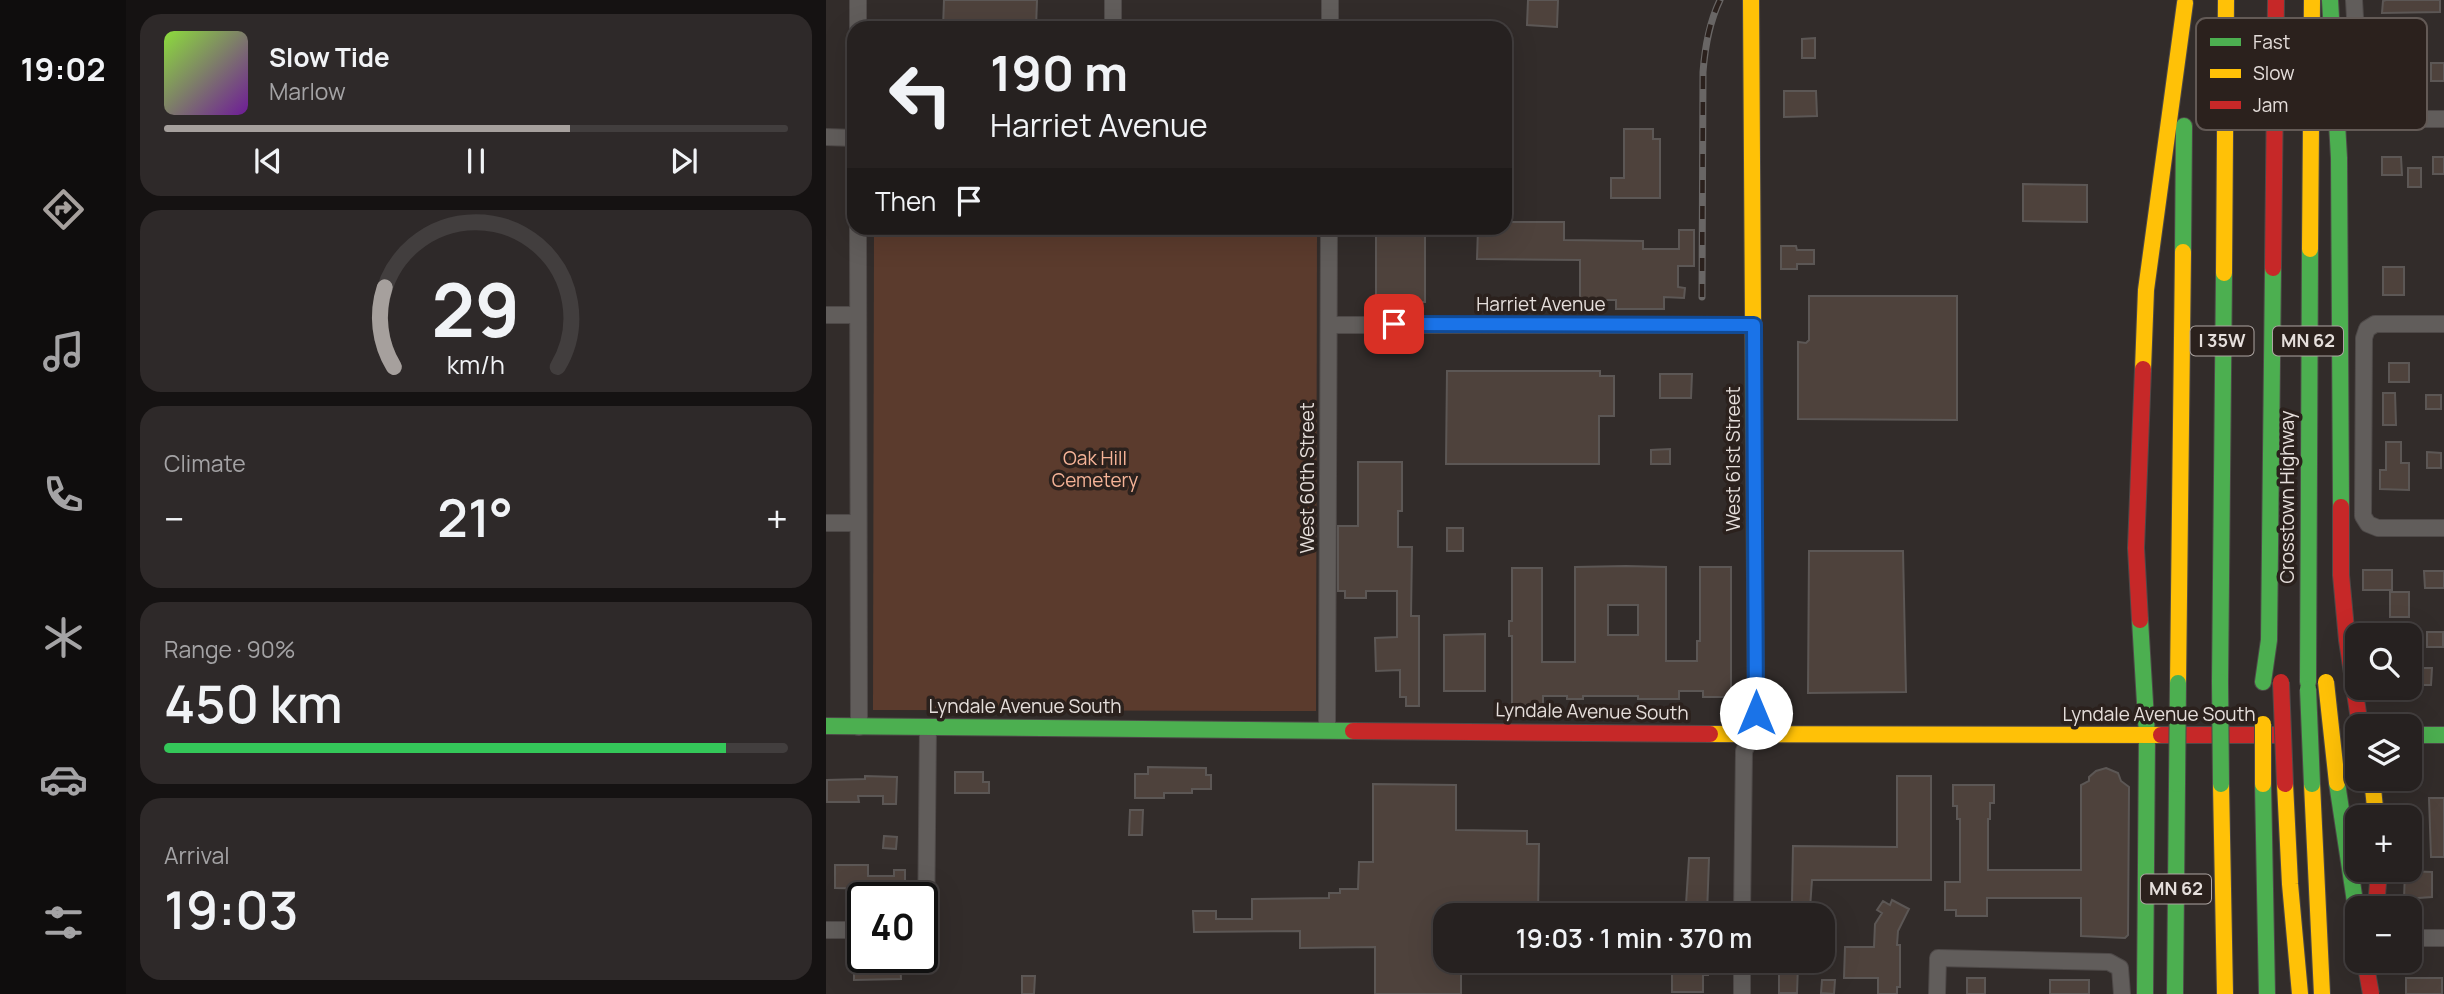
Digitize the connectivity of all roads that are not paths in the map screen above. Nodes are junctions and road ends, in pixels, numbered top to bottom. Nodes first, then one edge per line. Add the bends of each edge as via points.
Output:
1 (858, 0) edge
2 (1113, 0) edge
3 (1330, 0) edge
4 (1751, 0) edge
5 (2226, 0) edge
6 (2276, 0) edge
7 (2312, 0) edge
8 (2330, 0) edge
9 (2354, 0) edge
10 (2185, 1) edge
11 (2226, 18) edge
12 (2276, 18) edge
13 (2312, 18) edge
14 (2331, 18) edge
15 (2355, 18) edge
16 (858, 21) edge
17 (1113, 21) edge
18 (1330, 21) edge
19 (2225, 130) edge
20 (2275, 130) edge
21 (2311, 130) edge
22 (2337, 130) edge
23 (826, 137) edge
24 (847, 138) edge
25 (858, 235) edge
26 (1329, 235) edge
27 (826, 315) edge
28 (858, 315) junction
29 (1329, 324) junction
30 (2444, 324) edge
31 (1754, 325) junction
32 (826, 523) edge
33 (858, 523) junction
34 (2444, 528) edge
35 (2307, 533) junction
36 (2269, 640) junction
37 (2358, 714) edge
38 (826, 726) edge
39 (859, 727) junction
40 (928, 727) junction
41 (1327, 729) junction
42 (1753, 734) junction
43 (2345, 734) edge
44 (2422, 735) edge
45 (2444, 735) edge
46 (2147, 736) junction
47 (925, 882) edge
48 (2354, 896) edge
49 (1742, 903) edge
50 (826, 930) edge
51 (847, 930) edge
52 (2422, 938) edge
53 (2444, 938) edge
54 (1742, 973) edge
55 (2367, 973) edge
56 (2372, 973) edge
57 (1742, 994) edge
58 (1937, 994) edge
59 (2122, 994) edge
60 (2145, 994) edge
61 (2175, 994) edge
62 (2224, 994) edge
63 (2267, 994) edge
64 (2300, 994) edge
65 (2322, 994) edge
66 (2371, 994) edge

1 - 16 street
2 - 17 street
3 - 18 street
4 - 31 main road, West 61st Street
5 - 11 main road, I 35W, bridge
6 - 12 main road, I 35W
7 - 13 main road, Crosstown Highway / MN 62
8 - 14 main road
9 - 15 street
10 - 46 main road via 2146,290 2136,548
10 - 61 main road, MN 62, bridge
19 - 62 main road, I 35W, bridge via 2220,682
20 - 36 main road, I 35W
21 - 35 main road, Crosstown Highway / MN 62
22 - 37 main road via 2341,575
23 - 24 street
25 - 28 street
26 - 29 street, West 60th Street
27 - 28 street
28 - 33 street
29 - 31 street, Harriet Avenue
29 - 41 street, West 60th Street
30 - 34 street via 2375,324 2367,329 2363,516 2378,528
31 - 42 main road, West 61st Street
32 - 33 street
33 - 39 street
35 - 48 main road, bridge
35 - 65 main road, Crosstown Highway / MN 62, bridge via 2308,682
36 - 63 main road, I 35W, bridge via 2263,695
36 - 64 main road, bridge via 2281,682
38 - 39 main road, Lyndale Avenue South
39 - 40 main road, Lyndale Avenue South
40 - 41 main road, Lyndale Avenue South
40 - 47 street
41 - 42 main road, Lyndale Avenue South
42 - 46 main road, Lyndale Avenue South
42 - 49 street, West 61st Street via 1744,751
43 - 46 main road, Lyndale Avenue South
44 - 45 main road
46 - 60 main road
50 - 51 street
52 - 53 street
54 - 57 street
55 - 66 main road, bridge
56 - 66 main road
58 - 59 street via 1938,958 2109,961 2120,968

